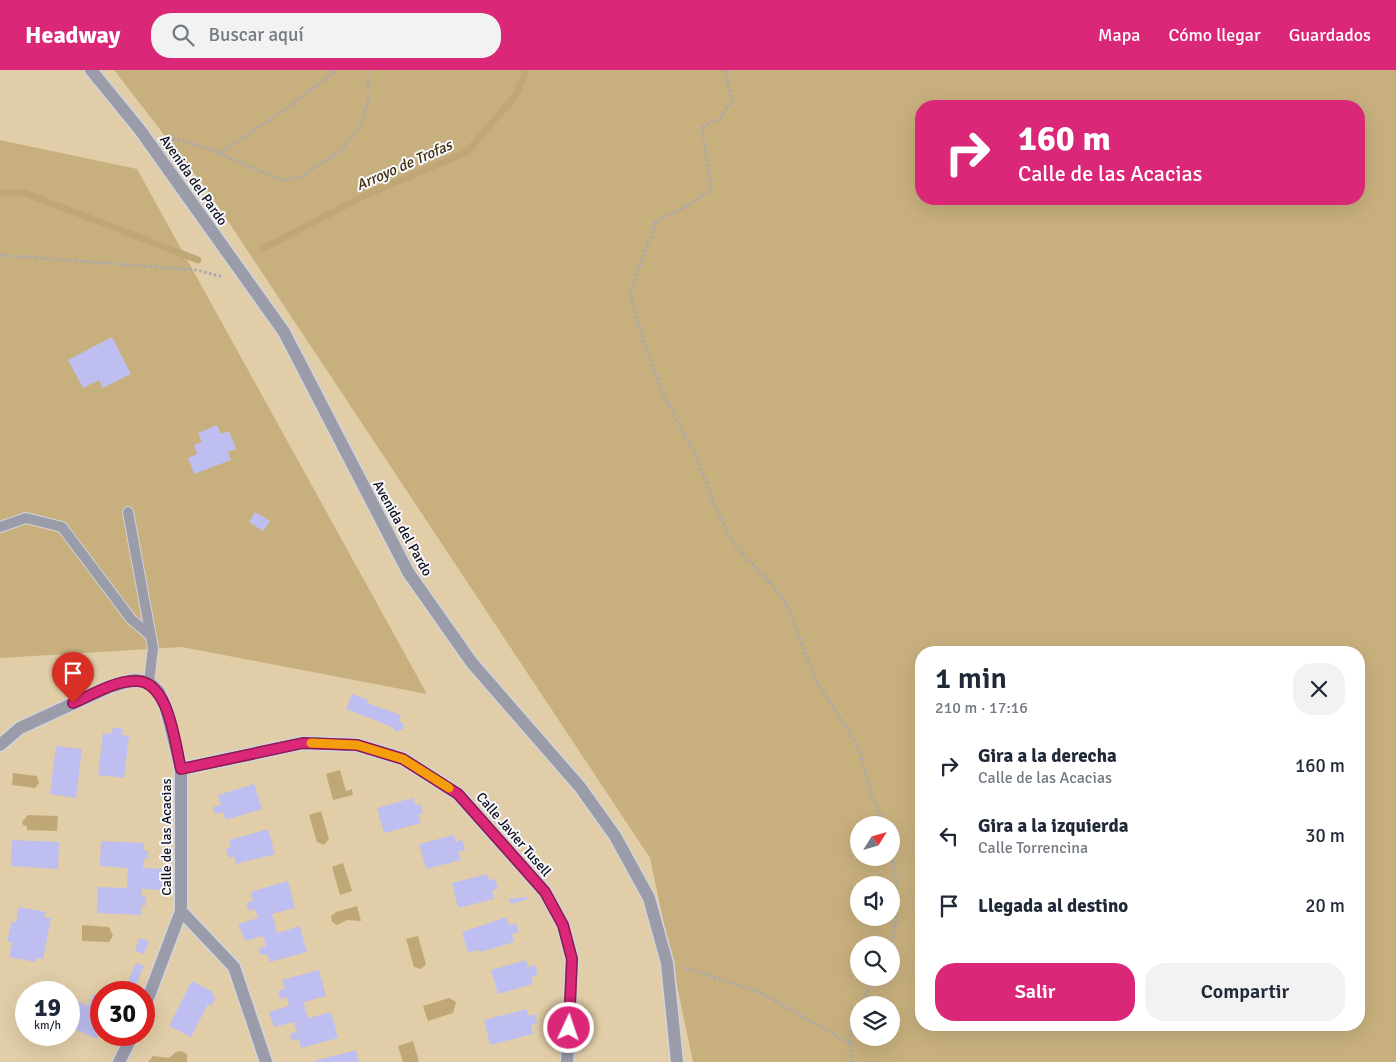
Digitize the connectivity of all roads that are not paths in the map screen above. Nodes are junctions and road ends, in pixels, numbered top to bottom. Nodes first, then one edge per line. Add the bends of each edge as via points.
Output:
1 (91, 70) edge
2 (128, 512) dead end
3 (0, 527) edge
4 (150, 635) junction
5 (149, 682) junction
6 (0, 745) edge
7 (181, 769) junction
8 (181, 911) junction
9 (155, 981) edge
10 (127, 1046) edge
11 (119, 1062) edge
12 (266, 1062) edge
13 (567, 1062) edge
14 (677, 1062) edge

1 - 14 street, Avenida del Pardo via 140,130 284,332 408,572 472,663 580,787 615,836 649,898 667,963
2 - 4 lane
3 - 4 lane via 26,518 62,527 131,619
4 - 5 lane
5 - 6 street via 134,680 109,687 20,728
5 - 7 street, Calle de las Acacias via 159,692 166,708
7 - 8 street, Calle de las Acacias
7 - 13 street, Calle Javier Tusell via 303,743 357,745 403,759 458,794 545,892 563,925 572,959
8 - 9 street
8 - 12 street, Calle de las Acacias via 234,967
10 - 11 street

